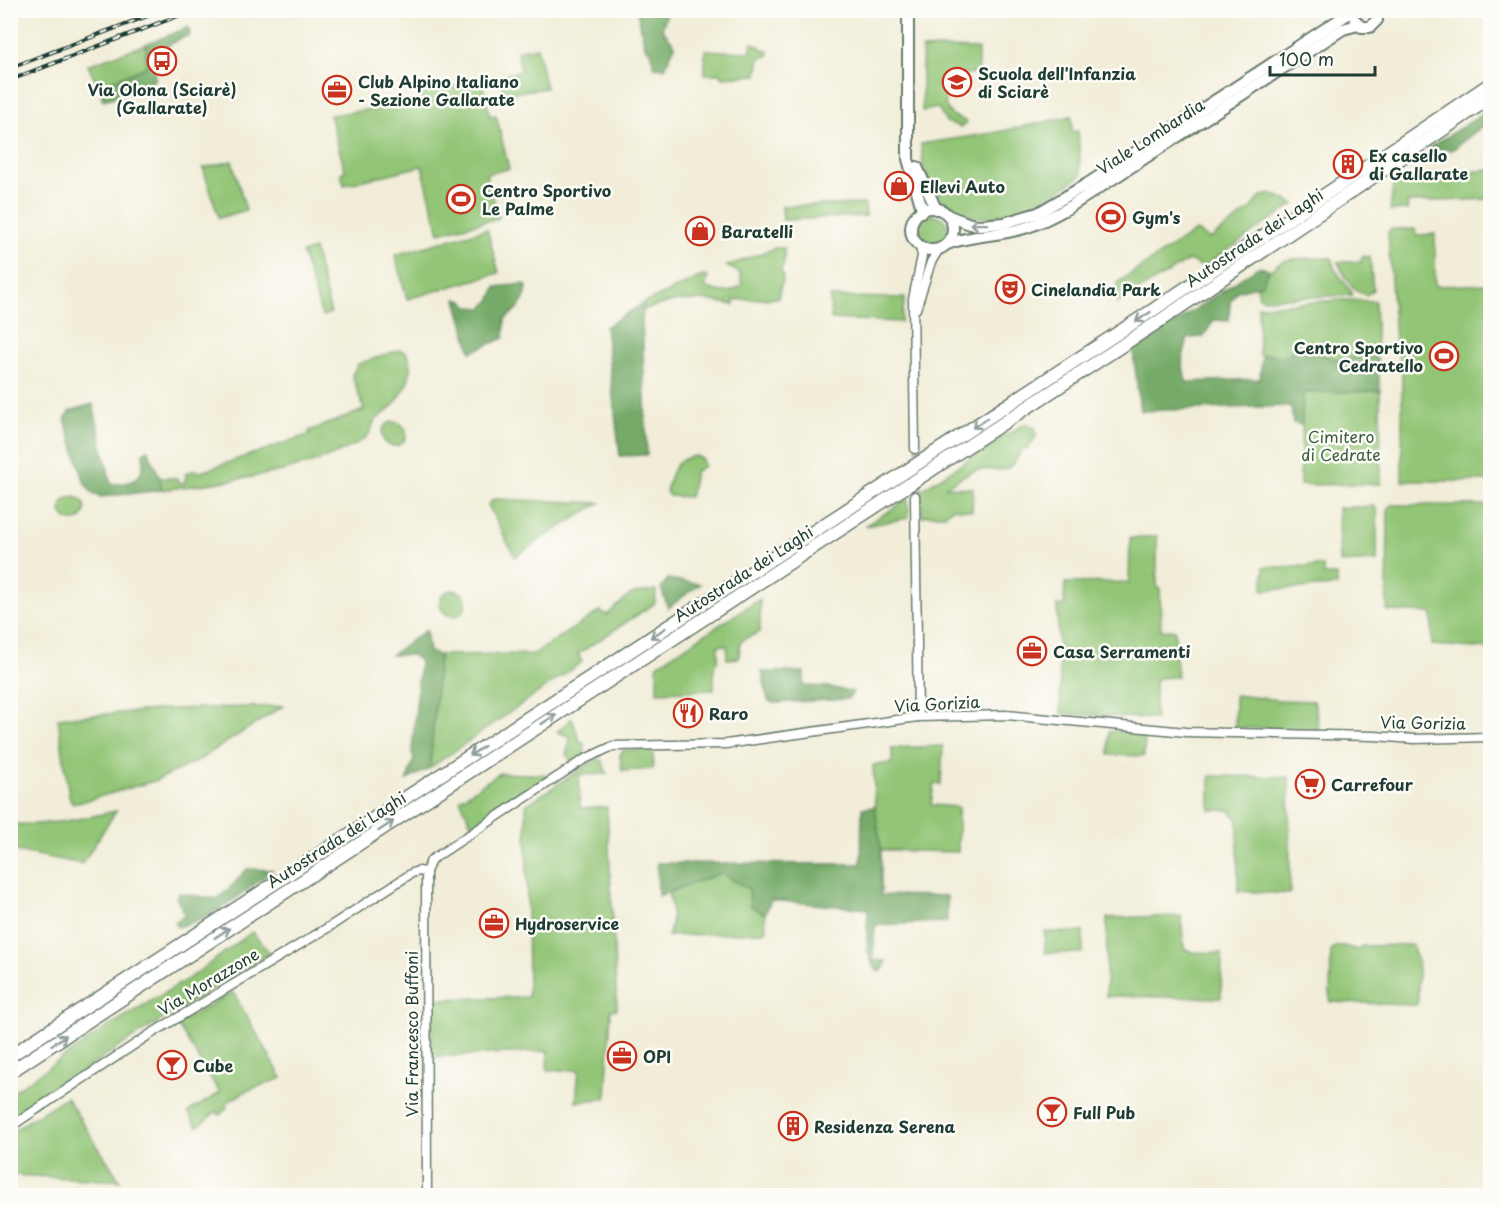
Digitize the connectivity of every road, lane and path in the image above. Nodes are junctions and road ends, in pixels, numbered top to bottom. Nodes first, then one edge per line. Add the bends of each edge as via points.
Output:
1 (908, 10) edge
2 (914, 10) edge
3 (1355, 10) edge
4 (1380, 12) edge
5 (1358, 25) junction
6 (1491, 84) edge
7 (1491, 98) edge
8 (936, 209) junction
9 (921, 212) junction
10 (949, 216) junction
11 (920, 246) junction
12 (943, 246) junction
13 (915, 312) junction
14 (915, 449) tunnel mouth
15 (915, 496) tunnel mouth
16 (918, 717) junction
17 (1491, 737) edge
18 (426, 872) junction
19 (10, 1056) edge
20 (10, 1072) edge
21 (10, 1127) edge
22 (427, 1196) edge

1 - 9 main road via 908,159
2 - 8 main road via 915,156
3 - 5 main road
3 -> 10 main road, Viale Lombardia via 1038,213 980,225
4 - 5 main road, Viale Lombardia via 1370,27
5 - 12 main road, Viale Lombardia via 1343,29 1068,208 1020,230 966,237
6 -> 19 highway, Autostrada dei Laghi via 1133,323
20 -> 7 highway, Autostrada dei Laghi via 1158,322
8 - 9 main road
8 - 10 main road
9 - 11 main road via 914,219 912,230
10 - 12 main road via 953,230
11 - 12 main road
11 - 13 street
12 - 13 street via 931,262
13 - 14 street
15 - 16 street
16 - 17 street, Via Gorizia via 1007,715 1186,732 1420,739
16 - 18 street, Via Gorizia via 726,744 613,746 584,760 431,860
18 - 21 street, Via Morazzone via 412,873 204,1000
18 - 22 street, Via Francesco Buffoni

